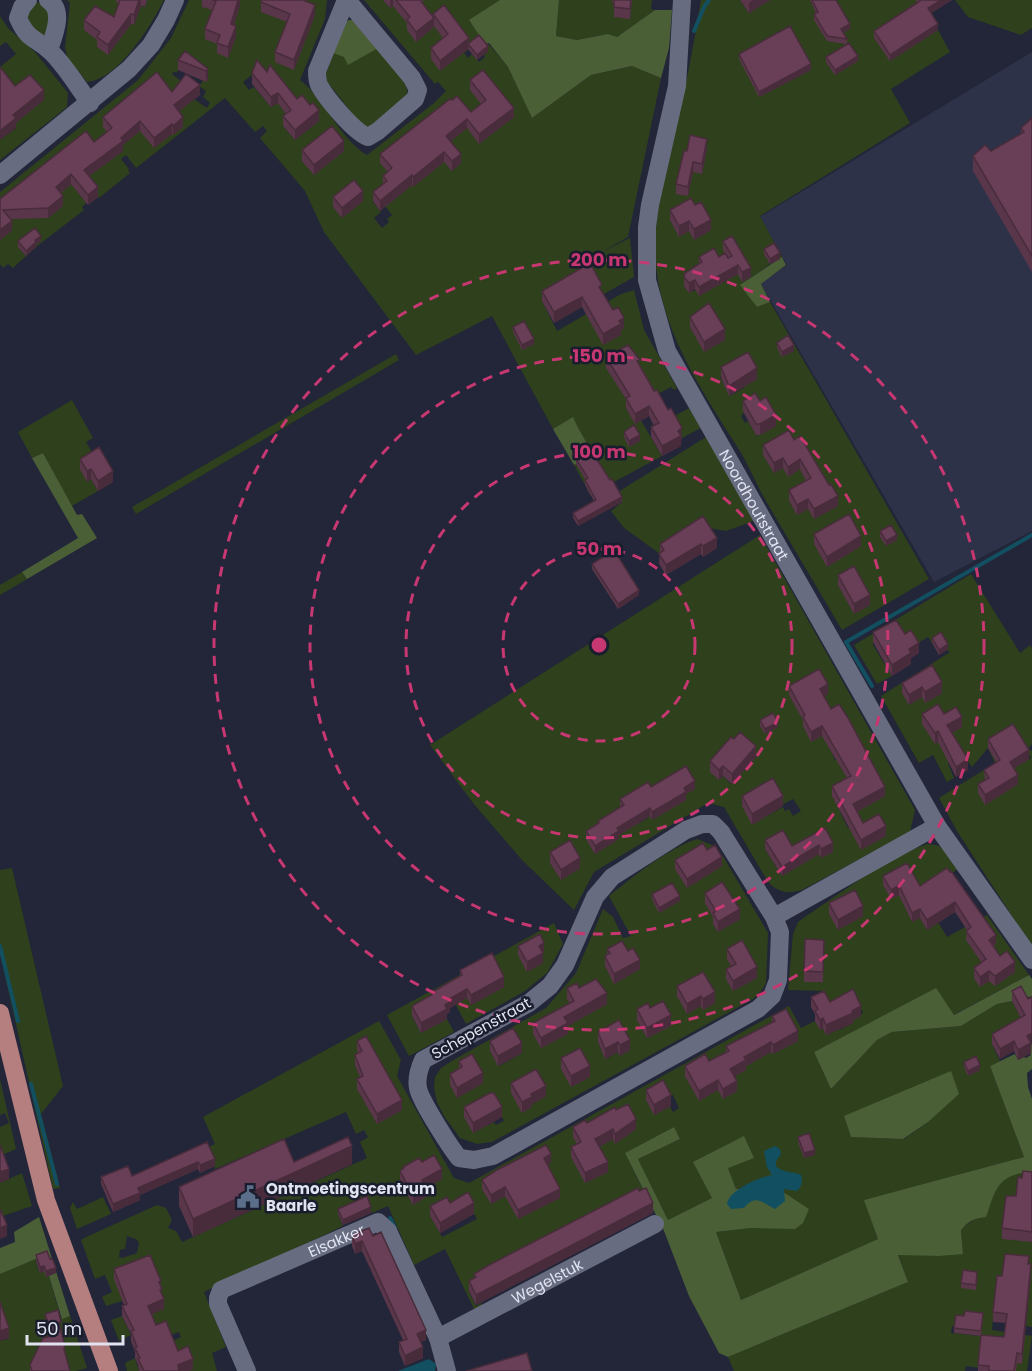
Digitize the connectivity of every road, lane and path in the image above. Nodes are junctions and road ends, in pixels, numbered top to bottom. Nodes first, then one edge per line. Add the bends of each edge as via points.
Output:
1 (28, 0) edge
2 (48, 0) edge
3 (175, 0) edge
4 (346, 0) edge
5 (682, 0) edge
6 (49, 50) junction
7 (90, 103) junction
8 (0, 175) edge
9 (937, 826) junction
10 (774, 917) junction
11 (1032, 960) edge
12 (0, 1012) edge
13 (655, 1224) dead end
14 (438, 1338) junction
15 (109, 1371) edge
16 (247, 1371) edge
17 (447, 1371) edge

1 - 6 street via 18,18 32,39
2 - 6 street via 57,8
3 - 7 street via 151,45
4 - 4 street via 418,90 415,99 368,137 361,135 333,104 317,78
5 - 9 street, Noordhoutstraat via 677,86 647,227 647,280 667,351
6 - 7 street
7 - 8 street
9 - 10 street
9 - 11 street, Noordhoutstraat
10 - 10 street, Schepenstraat via 780,932 778,980 772,996 758,1010 493,1156 459,1158 450,1148 418,1089 423,1060 529,1003 550,986 565,964 595,897 612,877 686,830 713,824
12 - 15 main road via 46,1200
13 - 14 street, Wegelstuk
14 - 16 street, Elsakker via 388,1231 378,1222 222,1290 218,1304
14 - 17 street, Elsakker

